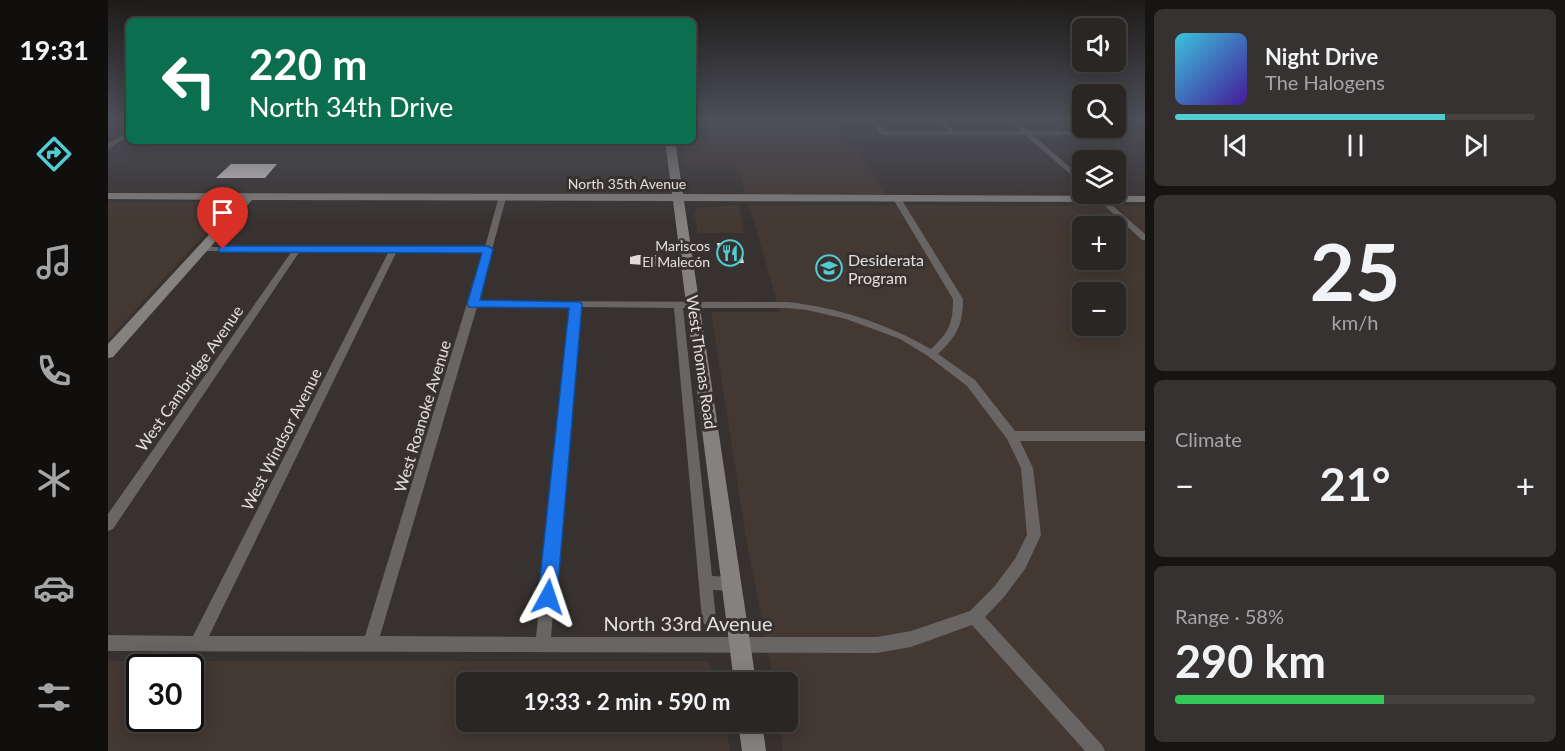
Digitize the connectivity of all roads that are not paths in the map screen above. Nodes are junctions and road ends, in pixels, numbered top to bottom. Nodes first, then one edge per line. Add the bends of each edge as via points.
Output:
1 (672, 154) edge
2 (1051, 154) edge
3 (1072, 173) edge
4 (108, 196) edge
5 (249, 196) junction
6 (1072, 196) edge
7 (502, 198) junction
8 (679, 198) junction
9 (1126, 198) edge
10 (897, 199) junction
11 (1145, 199) edge
12 (1107, 204) edge
13 (1145, 238) edge
14 (202, 249) junction
15 (298, 249) junction
16 (394, 249) junction
17 (488, 249) junction
18 (473, 304) junction
19 (576, 304) junction
20 (686, 305) junction
21 (108, 353) edge
22 (932, 354) junction
23 (1012, 435) junction
24 (1145, 436) edge
25 (108, 525) edge
26 (706, 583) junction
27 (731, 584) junction
28 (975, 617) junction
29 (709, 619) dead end
30 (108, 643) edge
31 (197, 643) junction
32 (370, 643) junction
33 (543, 644) junction
34 (740, 644) junction
35 (744, 672) edge
36 (751, 732) edge
37 (754, 751) edge
38 (1096, 751) edge

1 - 8 main road, West Thomas Road
2 - 3 street
4 - 5 main road, North 35th Avenue
5 - 7 main road, North 35th Avenue
5 - 14 main road
6 - 10 main road, North 35th Avenue
7 - 8 main road, North 35th Avenue
7 - 17 street, West Roanoke Avenue
8 - 10 main road, North 35th Avenue
8 - 20 main road, West Thomas Road
9 - 11 main road, North 35th Avenue
10 - 22 street via 958,299 957,325
12 - 13 street
14 - 15 street
14 - 21 main road
15 - 16 street
15 - 25 street, West Cambridge Avenue
16 - 17 street
16 - 31 street, West Windsor Avenue
17 - 18 street, West Roanoke Avenue
18 - 19 street
18 - 32 street, West Roanoke Avenue
19 - 20 street
19 - 33 street
20 - 22 street via 787,305 825,310 903,337
20 - 26 street, West Thomas Road
20 - 27 main road, West Thomas Road
22 - 23 street via 971,383
23 - 24 street
23 - 28 street via 1028,468 1034,535 1020,564
26 - 27 street
26 - 29 street, West Thomas Road
27 - 34 main road, West Thomas Road
28 - 34 street, North 33rd Avenue via 911,639 877,645
28 - 38 street
30 - 31 street, North 33rd Avenue
31 - 32 street, North 33rd Avenue
32 - 33 street, North 33rd Avenue
33 - 34 street, North 33rd Avenue
34 - 35 main road, West Thomas Road
36 - 37 main road

